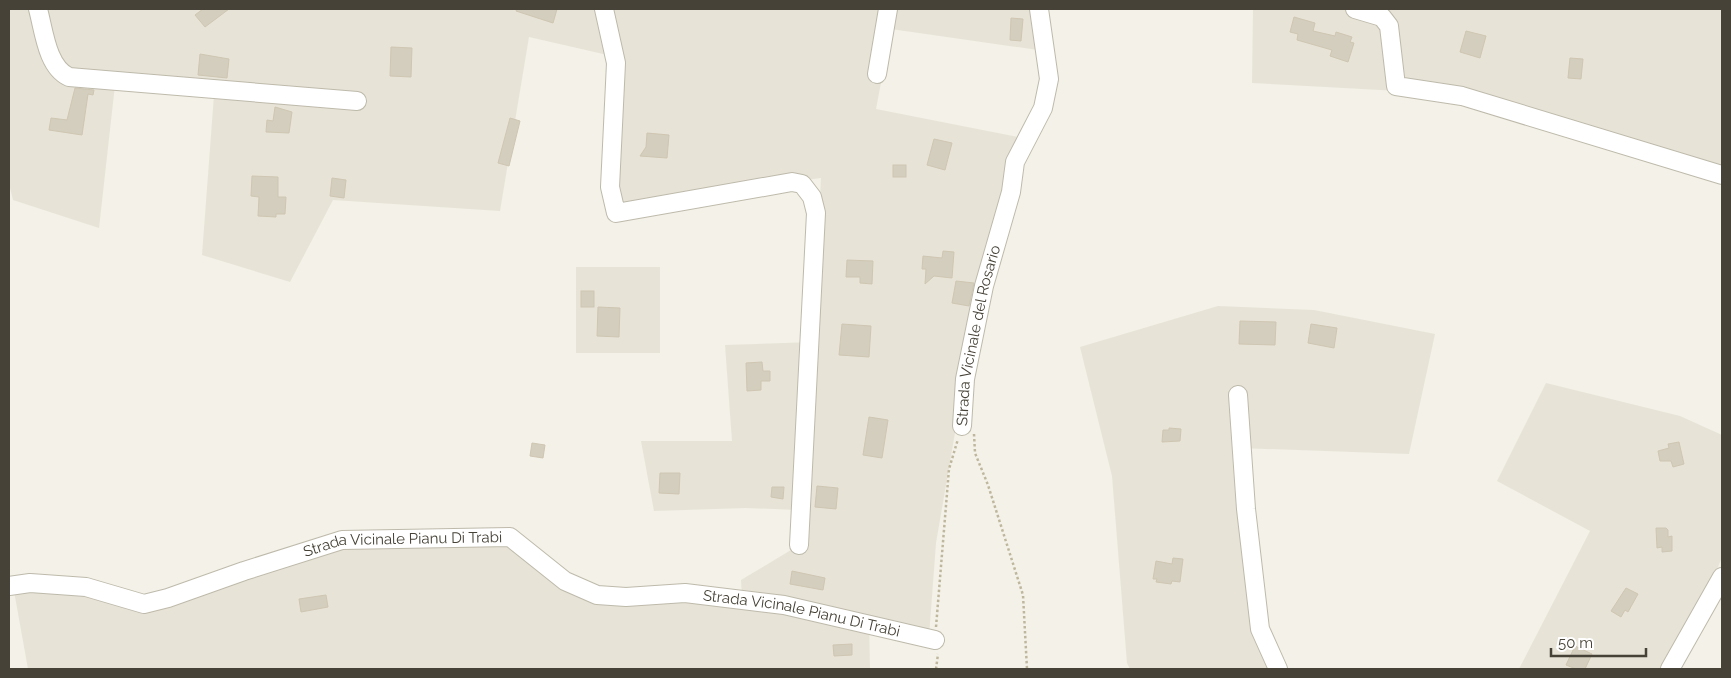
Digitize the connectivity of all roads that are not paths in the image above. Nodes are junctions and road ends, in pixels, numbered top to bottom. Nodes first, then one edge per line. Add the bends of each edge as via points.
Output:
1 (38, 9) edge
2 (604, 9) edge
3 (888, 9) edge
4 (1039, 9) edge
5 (1355, 9) edge
6 (877, 74) dead end
7 (357, 101) dead end
8 (1722, 175) edge
9 (1238, 395) dead end
10 (968, 427) road end
11 (799, 545) dead end
12 (1722, 577) edge
13 (9, 586) edge
14 (935, 640) road end
15 (1278, 669) edge
16 (1670, 669) edge

1 - 7 street via 49,52 61,74 69,77
2 - 11 street via 616,63 610,186 616,213 792,182 802,184 812,197 816,213
3 - 6 street
4 - 10 street, Strada Vicinale del Rosario via 1049,79 1043,108 1015,162 1011,192 984,286 965,379
5 - 8 street via 1382,17 1389,26 1396,86 1462,96
9 - 15 street via 1246,509 1260,629
12 - 16 street
13 - 14 street, Strada Vicinale Pianu Di Trabi via 30,583 86,588 144,604 342,540 510,537 565,581 597,595 626,597 685,593 784,605

